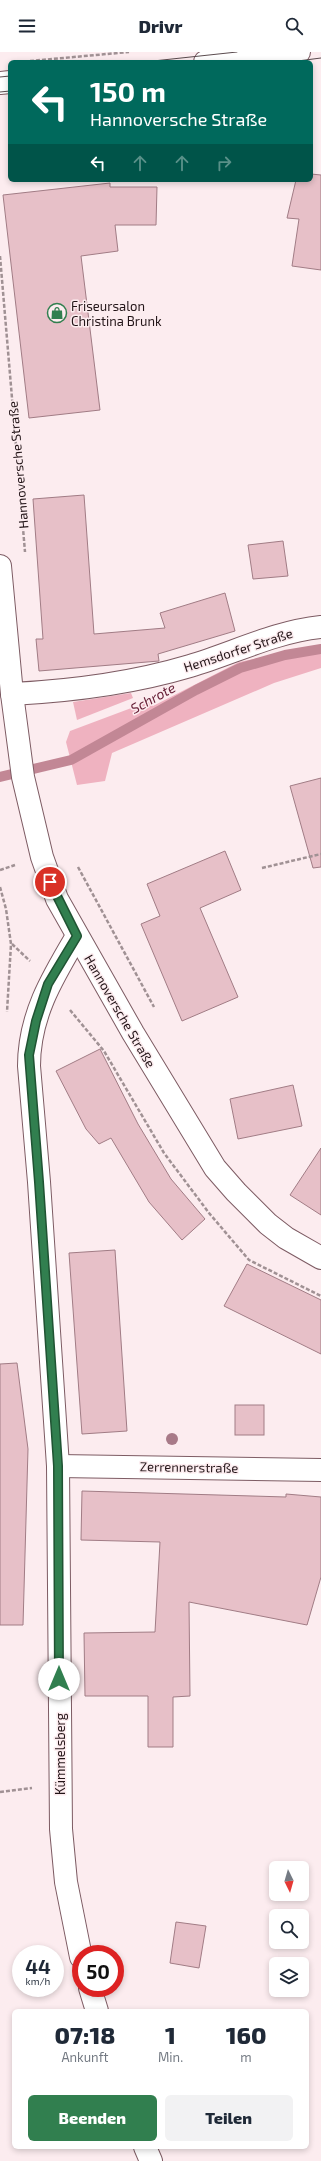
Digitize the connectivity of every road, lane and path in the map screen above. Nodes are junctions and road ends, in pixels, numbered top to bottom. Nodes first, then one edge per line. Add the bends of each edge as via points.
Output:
1 (129, 52) edge
2 (299, 52) edge
3 (47, 60) edge
4 (224, 60) edge
5 (0, 256) edge
6 (26, 553) dead end
7 (0, 566) edge
8 (321, 627) edge
9 (12, 694) junction
10 (321, 854) edge
11 (76, 862) dead end
12 (262, 868) dead end
13 (0, 887) edge
14 (77, 936) junction
15 (11, 944) dead end
16 (155, 1010) dead end
17 (321, 1258) edge
18 (58, 1466) junction
19 (321, 1470) edge
20 (38, 1787) dead end
21 (0, 1792) edge
22 (79, 1945) edge
23 (93, 1997) edge
24 (96, 2009) edge
25 (146, 2149) edge
26 (151, 2161) edge

1 - 3 path
2 - 4 main road
5 - 6 path, Hannoversche Straße
7 - 9 main road, Hannoversche Straße
8 - 9 main road, Hemsdorfer Straße via 274,636 214,659 168,672 93,686
9 - 14 main road, Hannoversche Straße via 26,798 51,884
10 - 12 path
11 - 16 path
13 - 15 path
14 - 17 main road, Hannoversche Straße via 215,1168 268,1224 286,1238
14 - 18 main road, Kümmelsberg via 48,984 36,1021 29,1055
18 - 19 main road, Zerrennerstraße
18 - 22 main road, Kümmelsberg via 61,1829 66,1882
20 - 21 path
23 - 24 main road
25 - 26 main road

